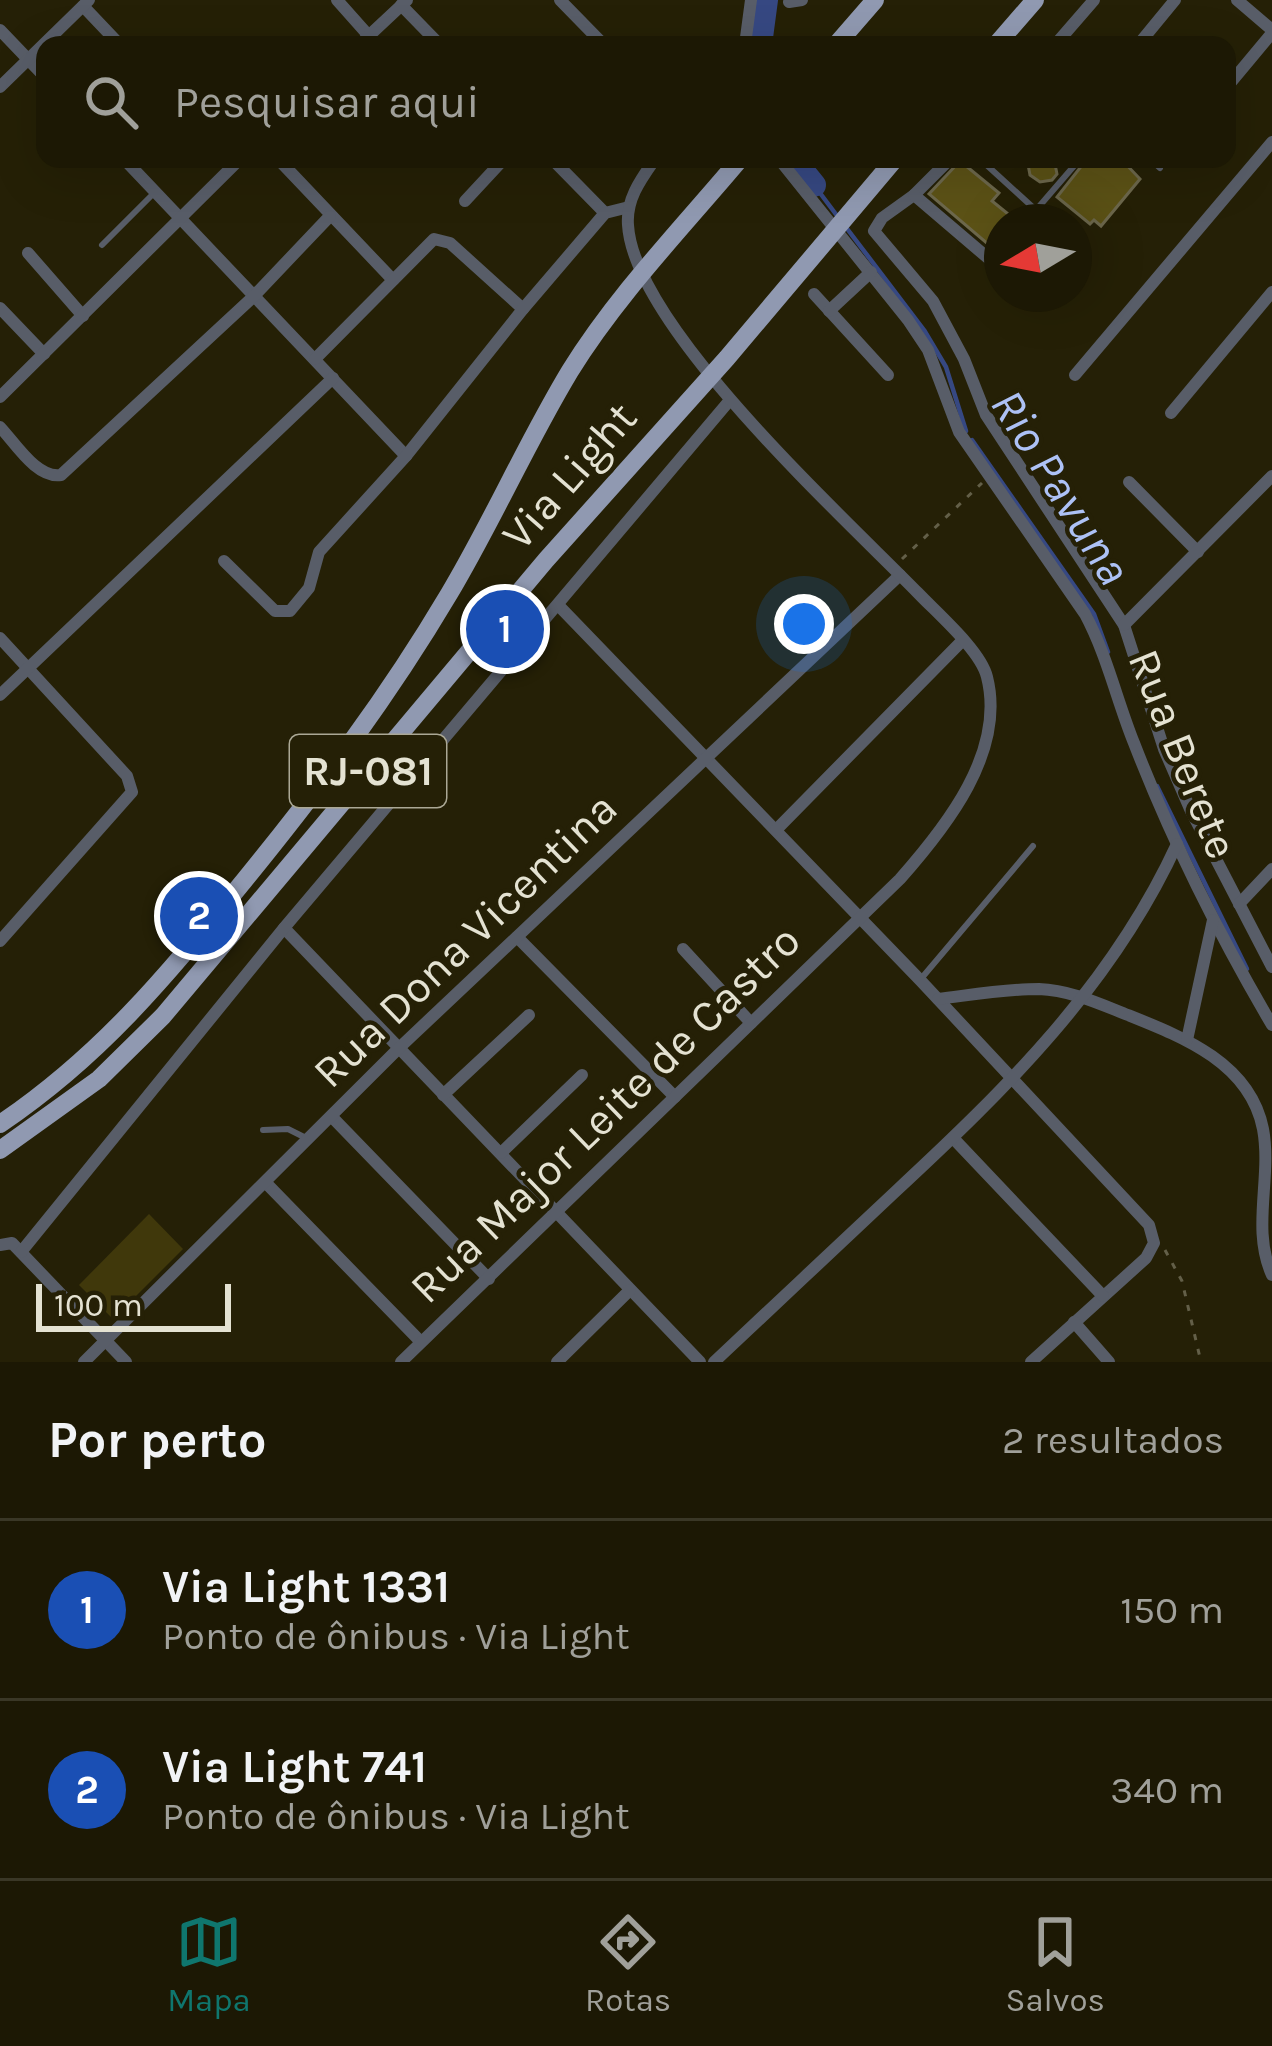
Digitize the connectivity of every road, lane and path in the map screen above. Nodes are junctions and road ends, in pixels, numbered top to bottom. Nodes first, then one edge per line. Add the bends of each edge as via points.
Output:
1 (337, 0) edge
2 (560, 0) edge
3 (751, 0) edge
4 (875, 0) edge
5 (1035, 0) edge
6 (1094, 0) edge
7 (1175, 0) edge
8 (1238, 0) edge
9 (86, 3) edge
10 (404, 3) edge
11 (1152, 29) junction
12 (0, 30) edge
13 (1272, 32) edge
14 (52, 36) edge
15 (113, 36) edge
16 (361, 36) edge
17 (368, 36) edge
18 (432, 36) edge
19 (595, 36) edge
20 (746, 36) edge
21 (844, 36) edge
22 (1004, 36) edge
23 (1063, 36) edge
24 (1146, 36) edge
25 (1152, 36) edge
26 (36, 52) edge
27 (28, 60) junction
28 (36, 68) edge
29 (1236, 76) edge
30 (0, 87) edge
31 (1272, 142) edge
32 (132, 168) edge
33 (226, 168) edge
34 (286, 168) edge
35 (496, 168) edge
36 (561, 168) edge
37 (651, 168) edge
38 (732, 168) edge
39 (786, 168) edge
40 (887, 168) edge
41 (941, 168) edge
42 (990, 168) edge
43 (1072, 168) edge
44 (155, 192) junction
45 (914, 195) junction
46 (465, 201) dead end
47 (1029, 204) edge
48 (1041, 204) edge
49 (629, 207) junction
50 (605, 213) junction
51 (330, 216) junction
52 (181, 219) junction
53 (102, 244) dead end
54 (28, 253) dead end
55 (984, 255) edge
56 (871, 272) junction
57 (393, 280) junction
58 (1272, 292) edge
59 (814, 294) dead end
60 (252, 298) junction
61 (0, 308) edge
62 (523, 309) junction
63 (829, 311) junction
64 (83, 316) junction
65 (44, 354) junction
66 (315, 359) junction
67 (888, 375) dead end
68 (1075, 375) dead end
69 (333, 378) junction
70 (0, 398) edge
71 (730, 400) junction
72 (1171, 412) dead end
73 (0, 428) edge
74 (406, 456) junction
75 (1272, 476) edge
76 (988, 478) junction
77 (1130, 482) dead end
78 (1198, 552) junction
79 (224, 561) dead end
80 (897, 572) junction
81 (559, 606) junction
82 (1124, 625) junction
83 (0, 638) edge
84 (962, 641) junction
85 (28, 668) junction
86 (0, 695) edge
87 (704, 760) junction
88 (776, 830) junction
89 (1177, 844) junction
90 (1033, 847) dead end
91 (1272, 869) edge
92 (1239, 904) junction
93 (859, 918) junction
94 (1214, 919) junction
95 (284, 928) junction
96 (518, 937) junction
97 (0, 941) edge
98 (683, 950) dead end
99 (1272, 968) edge
100 (920, 980) junction
101 (1084, 998) junction
102 (938, 999) junction
103 (529, 1015) dead end
104 (751, 1023) junction
105 (1272, 1025) edge
106 (1186, 1040) junction
107 (398, 1048) junction
108 (582, 1075) dead end
109 (1014, 1080) junction
110 (443, 1095) junction
111 (675, 1096) junction
112 (332, 1117) junction
113 (0, 1124) edge
114 (263, 1130) dead end
115 (953, 1138) junction
116 (309, 1140) junction
117 (0, 1150) edge
118 (501, 1154) junction
119 (266, 1183) junction
120 (556, 1213) junction
121 (1154, 1243) junction
122 (0, 1245) edge
123 (21, 1252) junction
124 (1272, 1275) edge
125 (489, 1279) junction
126 (629, 1290) junction
127 (1103, 1296) junction
128 (1074, 1322) junction
129 (106, 1341) junction
130 (421, 1342) junction
131 (84, 1362) edge
132 (126, 1362) edge
133 (401, 1362) edge
134 (556, 1362) edge
135 (700, 1362) edge
136 (714, 1362) edge
137 (1031, 1362) edge
138 (1109, 1362) edge
139 (1201, 1362) edge

1 - 16 street
2 - 19 street
3 - 20 street
4 - 21 main road
5 - 22 main road
6 - 23 street
7 - 11 street
8 - 13 street
9 - 14 street
9 - 15 street
10 - 17 street
10 - 18 street
11 - 24 street
11 - 25 street
12 - 27 street
13 - 29 street
26 - 27 street
27 - 28 street
27 - 30 street
31 - 68 street
32 - 44 street
33 - 52 street
34 - 51 street
35 - 46 street
36 - 50 street
37 - 49 street
38 - 113 main road, Via Light / RJ-081 via 572,368 451,591 324,782 152,994
39 - 56 street, Rua Berete
40 - 117 main road, Via Light / RJ-081 via 164,1016 99,1079
41 - 45 street
42 - 47 lane
43 - 48 lane
44 - 52 street
44 - 53 lane
45 - 55 street
45 - 82 street, Rua Berete via 874,231 933,301 986,415
49 - 50 street
49 - 71 street, Rua Major Leite de Castro via 630,238 656,296
50 - 62 street
51 - 57 street
51 - 60 street
52 - 60 street
52 - 64 street
54 - 64 street
56 - 63 street
56 - 76 street, Rua Berete via 928,350 959,432
57 - 62 street via 428,241 440,239
57 - 66 street
58 - 72 street
59 - 63 street
60 - 66 street
60 - 73 street via 61,475 45,474
61 - 65 street
62 - 74 street
63 - 67 street
64 - 65 street
65 - 70 street
66 - 69 street
69 - 74 street
69 - 85 street
71 - 80 street, Rua Major Leite de Castro
71 - 81 street
74 - 79 street via 319,552 309,588 290,611 275,611
75 - 78 street
76 - 80 path
76 - 89 street, Rua Berete via 1092,627
77 - 78 street
78 - 82 street
80 - 84 street, Rua Major Leite de Castro
80 - 87 street, Rua Dona Vicentina
81 - 87 street
81 - 95 street
82 - 92 street, Rua Berete via 1164,748
83 - 85 street
84 - 88 street
84 - 93 street, Rua Major Leite de Castro via 988,679 990,716 979,759 944,826
85 - 86 street
85 - 97 street via 132,787
87 - 88 street
87 - 96 street, Rua Dona Vicentina
88 - 93 street
89 - 94 street, Rua Berete
89 - 101 street
90 - 100 lane
91 - 92 street
92 - 99 street, Rua Berete
93 - 100 street
93 - 104 street, Rua Major Leite de Castro
94 - 105 street, Rua Berete
94 - 106 street
95 - 107 street
95 - 123 street
96 - 107 street, Rua Dona Vicentina
96 - 111 street
98 - 104 street
100 - 102 street
101 - 102 street via 1039,989
101 - 106 street
101 - 109 street
102 - 109 street
103 - 110 street
104 - 111 street, Rua Major Leite de Castro
106 - 124 street via 1235,1076 1258,1112 1267,1167 1262,1238
107 - 110 street
107 - 112 street, Rua Dona Vicentina
108 - 118 street
109 - 115 street
109 - 121 street via 1146,1221
110 - 118 street
111 - 120 street, Rua Major Leite de Castro
112 - 116 street, Rua Dona Vicentina
112 - 125 street
114 - 116 lane via 288,1129
115 - 127 street
115 - 136 street
116 - 119 street, Rua Dona Vicentina
118 - 120 street
119 - 129 street, Rua Dona Vicentina
119 - 130 street
120 - 125 street, Rua Major Leite de Castro
120 - 126 street
121 - 127 street
121 - 139 path via 1182,1280
122 - 123 street
123 - 129 street
125 - 130 street, Rua Major Leite de Castro
126 - 134 street
126 - 135 street
127 - 128 street
128 - 137 street
128 - 138 street
129 - 131 street, Rua Dona Vicentina
129 - 132 street
130 - 133 street, Rua Major Leite de Castro

